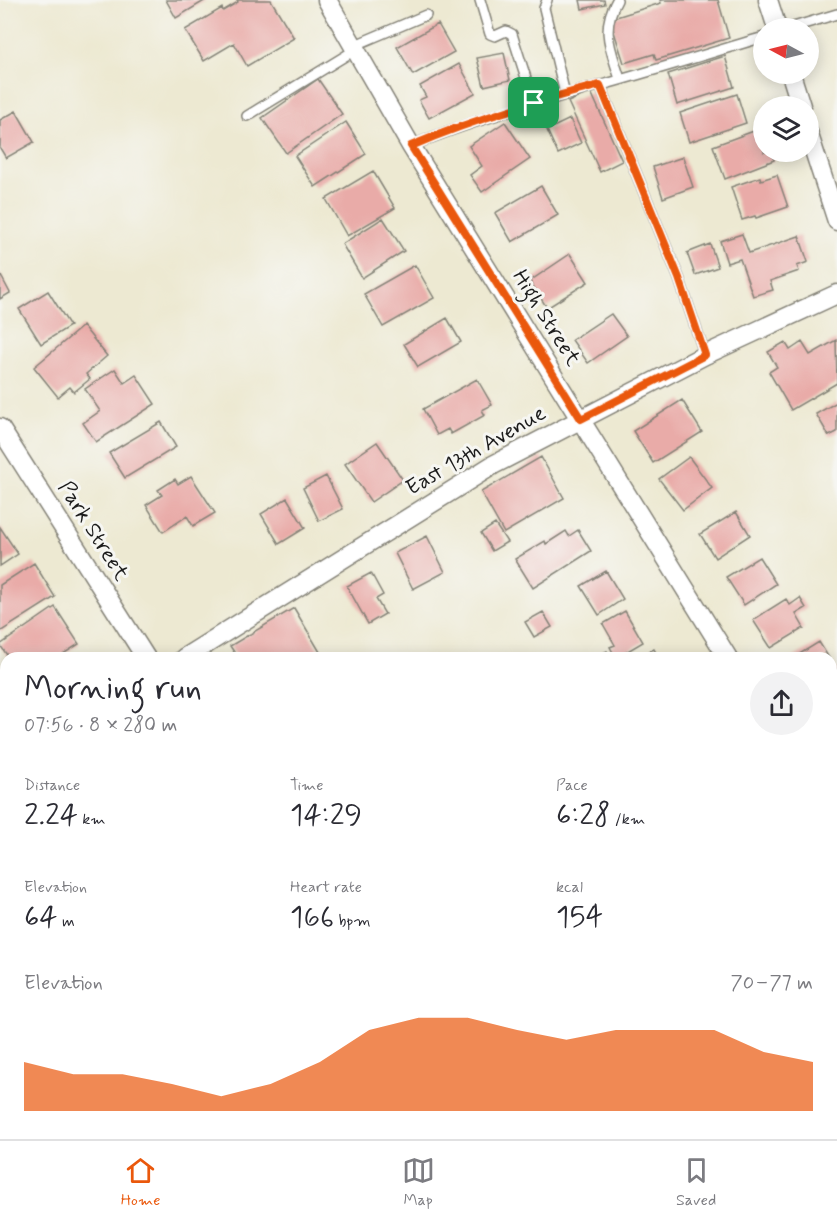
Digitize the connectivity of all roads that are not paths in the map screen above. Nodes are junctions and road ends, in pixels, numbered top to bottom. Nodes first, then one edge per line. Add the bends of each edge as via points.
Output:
1 (327, 0) edge
2 (480, 0) edge
3 (547, 0) edge
4 (617, 0) edge
5 (768, 0) edge
6 (837, 14) edge
7 (426, 15) dead end
8 (774, 18) edge
9 (819, 19) edge
10 (753, 40) edge
11 (354, 48) junction
12 (620, 79) junction
13 (600, 85) junction
14 (565, 94) junction
15 (534, 103) junction
16 (248, 116) dead end
17 (411, 146) junction
18 (818, 162) edge
19 (837, 221) edge
20 (837, 294) edge
21 (705, 355) junction
22 (581, 419) junction
23 (0, 428) edge
24 (142, 652) edge
25 (194, 652) edge
26 (724, 652) edge

1 - 11 street, High Street
2 - 15 lane via 490,34 512,34
3 - 14 lane via 544,8
4 - 12 lane via 609,15 607,33
5 - 8 street
6 - 9 lane
7 - 11 lane
10 - 12 lane
11 - 16 lane
11 - 17 street, High Street
12 - 13 lane
13 - 14 lane
13 - 21 lane via 679,278
14 - 15 lane
15 - 17 lane
17 - 22 street, High Street
18 - 19 street
20 - 21 street, East 13th Avenue
21 - 22 street, East 13th Avenue
22 - 25 street, East 13th Avenue via 493,465
22 - 26 street, High Street
23 - 24 street, Park Street

